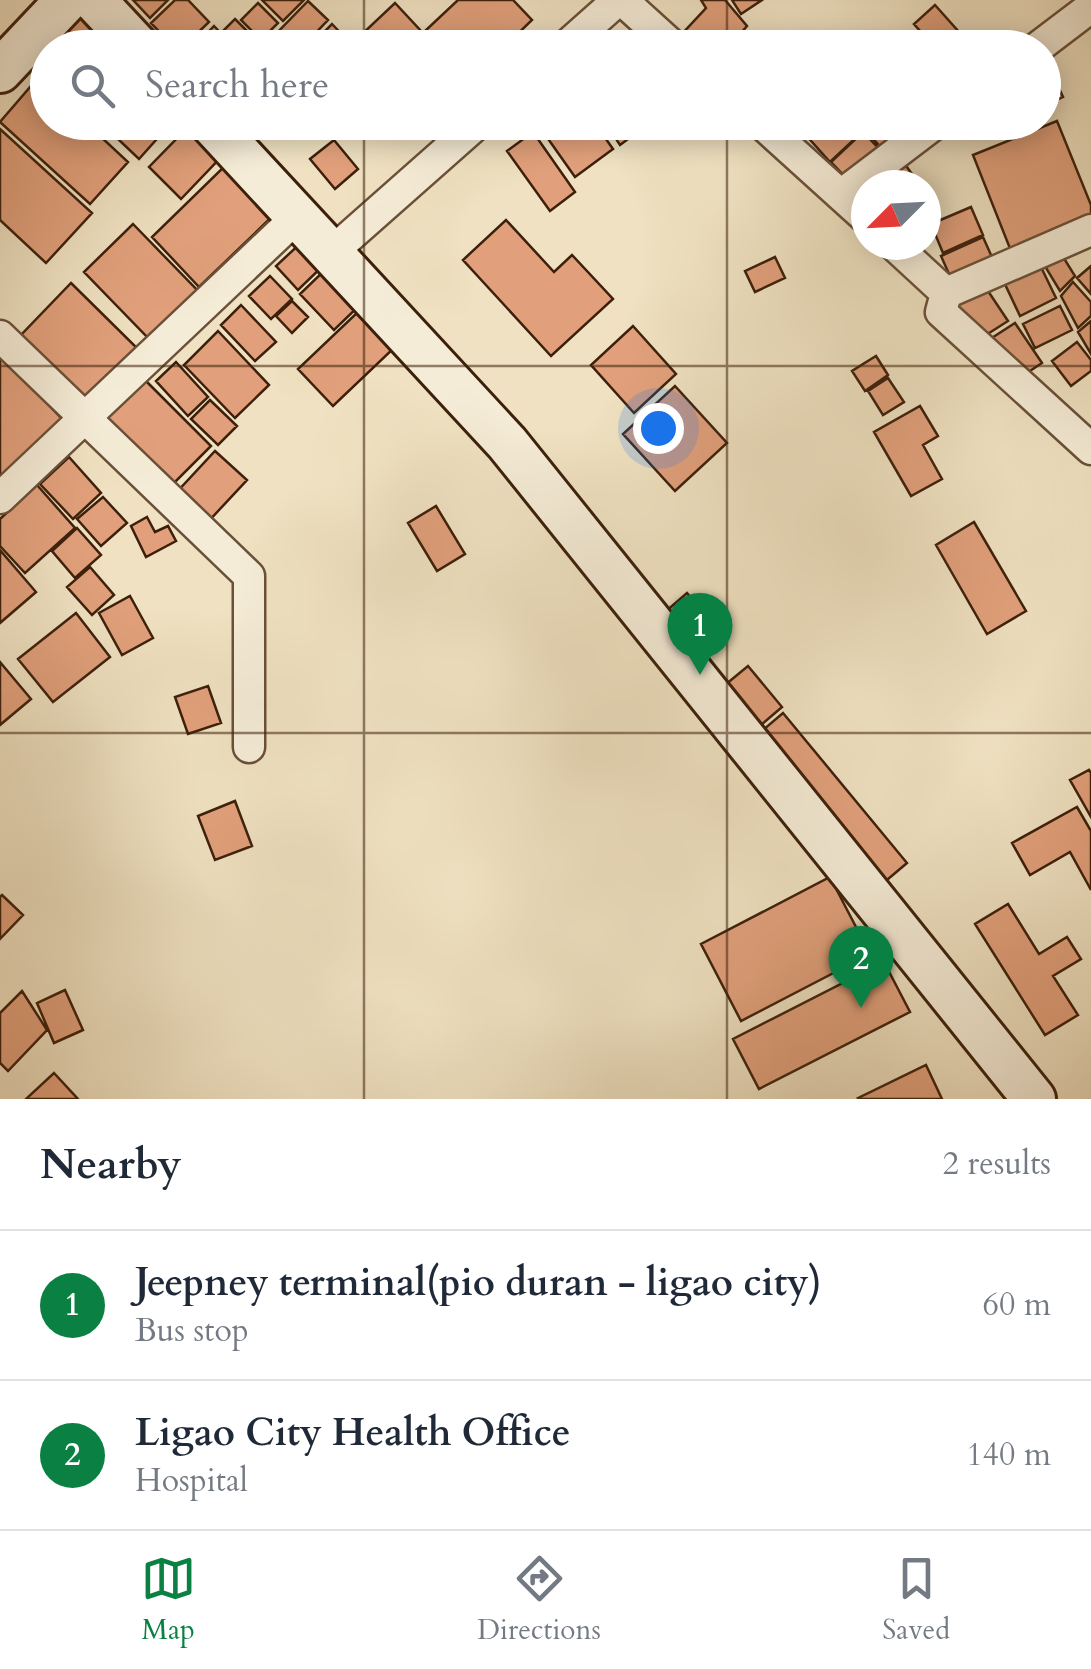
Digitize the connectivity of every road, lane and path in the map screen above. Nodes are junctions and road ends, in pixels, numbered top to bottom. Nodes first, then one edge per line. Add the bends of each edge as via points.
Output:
1 (67, 0) edge
2 (94, 0) edge
3 (620, 0) edge
4 (1091, 7) edge
5 (39, 30) edge
6 (122, 30) edge
7 (585, 30) edge
8 (654, 30) edge
9 (1061, 30) edge
10 (30, 40) edge
11 (0, 72) edge
12 (227, 140) edge
13 (459, 140) edge
14 (780, 140) edge
15 (914, 140) edge
16 (841, 195) junction
17 (851, 204) edge
18 (298, 216) junction
19 (1091, 230) edge
20 (332, 252) junction
21 (910, 260) edge
22 (946, 294) junction
23 (0, 336) edge
24 (86, 420) junction
25 (1091, 448) edge
26 (0, 498) edge
27 (249, 747) dead end
28 (1034, 1099) edge

1 - 5 street
2 - 6 street
3 - 7 street
3 - 8 street
4 - 9 street
10 - 11 street
12 - 18 street
13 - 20 street
14 - 16 street
15 - 16 street
16 - 17 street
18 - 20 street
18 - 24 street
19 - 22 street
20 - 28 street via 507,443
21 - 22 street
22 - 25 street via 941,312
23 - 24 street
24 - 26 street
24 - 27 street via 249,576

